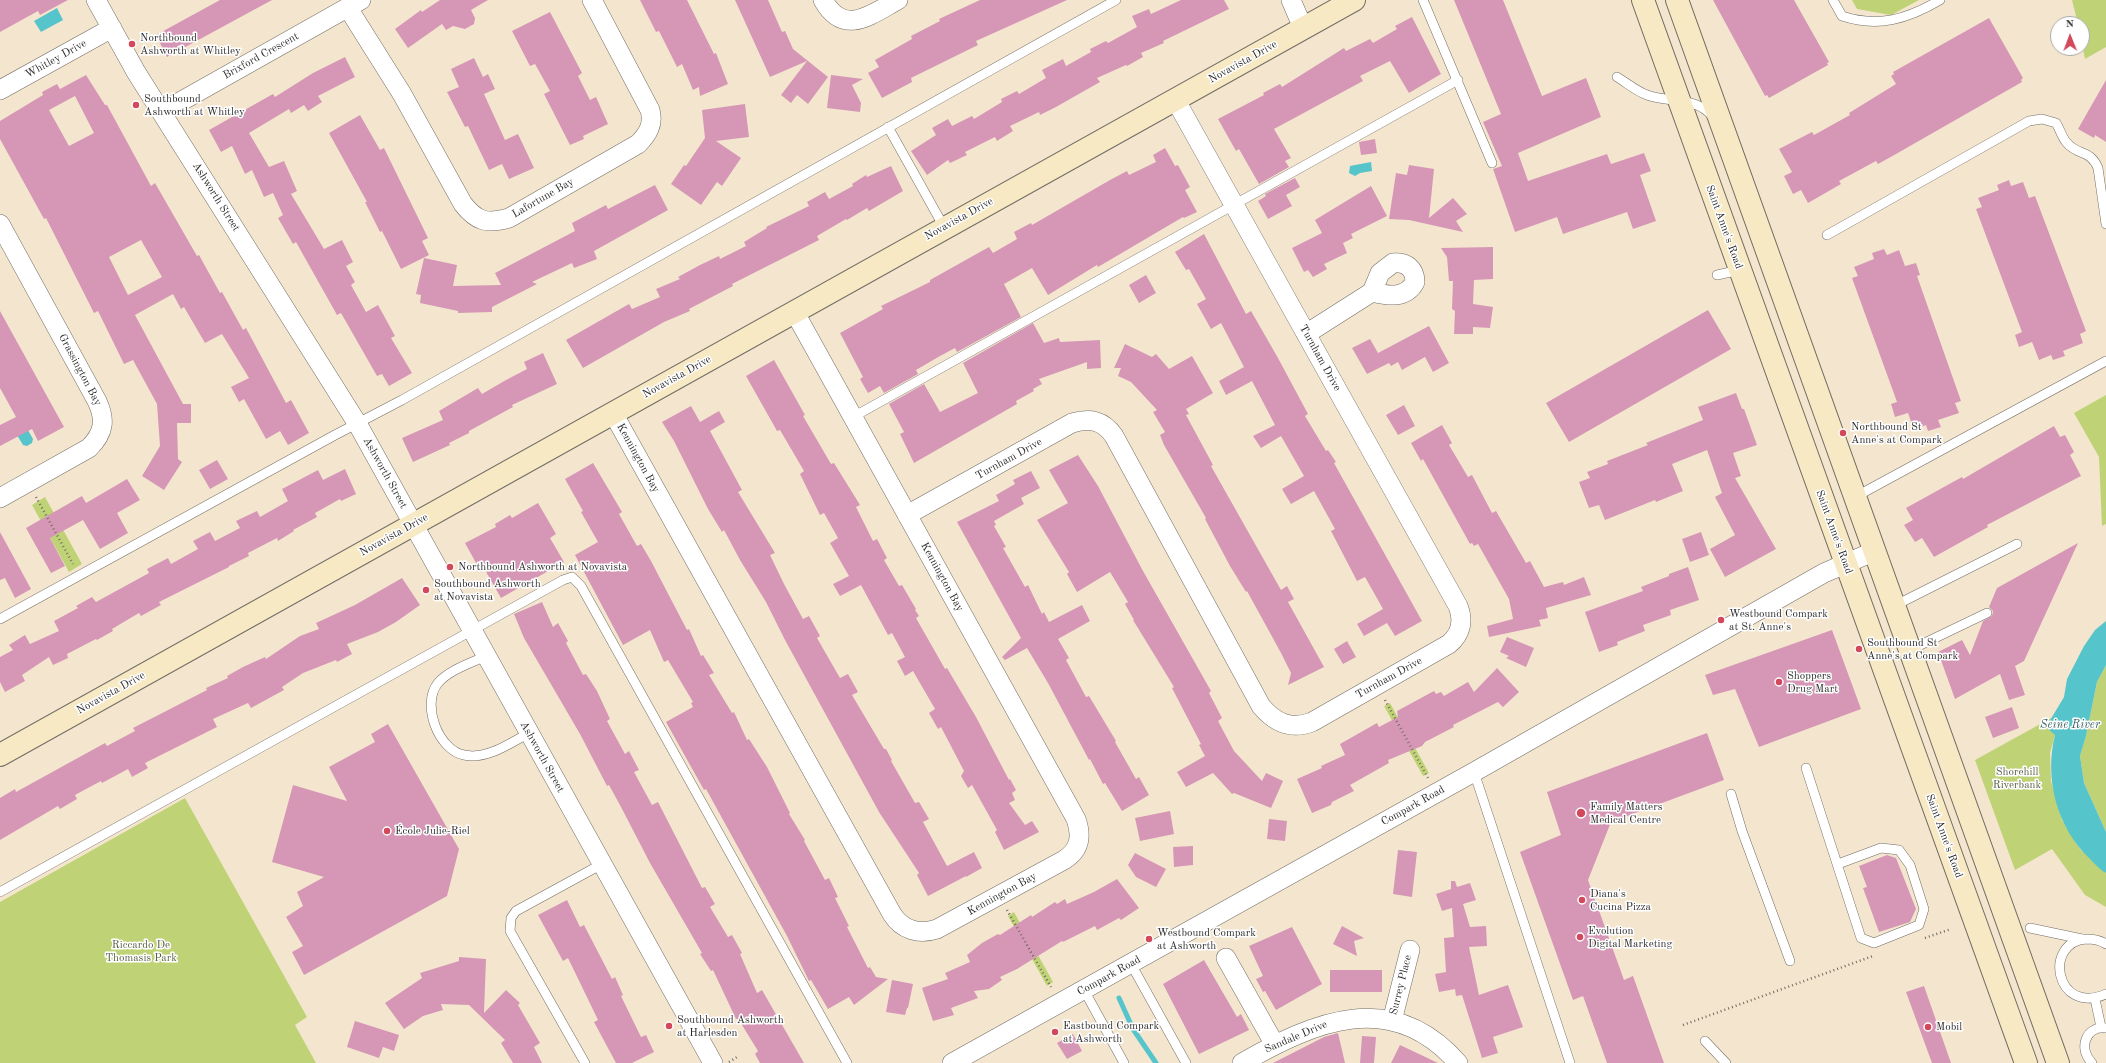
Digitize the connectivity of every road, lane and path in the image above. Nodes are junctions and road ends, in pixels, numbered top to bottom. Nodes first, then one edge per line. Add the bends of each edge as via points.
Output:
1 (96, 0) edge
2 (592, 0) edge
3 (823, 0) edge
4 (898, 0) edge
5 (1116, 0) edge
6 (1291, 0) edge
7 (1354, 0) edge
8 (1423, 0) edge
9 (1643, 0) edge
10 (1677, 0) edge
11 (1833, 0) edge
12 (1940, 0) edge
13 (354, 4) edge
14 (112, 28) junction
15 (1303, 28) junction
16 (1617, 77) dead end
17 (1458, 80) junction
18 (0, 90) edge
19 (1175, 99) junction
20 (1679, 100) junction
21 (162, 112) junction
22 (888, 127) junction
23 (1725, 135) junction
24 (1492, 163) dead end
25 (1234, 205) junction
26 (0, 224) edge
27 (2106, 224) edge
28 (944, 227) junction
29 (1827, 235) dead end
30 (1740, 270) junction
31 (1717, 275) dead end
32 (1372, 292) dead end
33 (794, 311) junction
34 (1306, 334) junction
35 (2106, 361) edge
36 (613, 413) junction
37 (853, 418) junction
38 (357, 423) junction
39 (28, 482) junction
40 (1855, 497) junction
41 (0, 498) edge
42 (908, 515) junction
43 (413, 524) junction
44 (2017, 544) dead end
45 (1875, 551) junction
46 (1845, 563) junction
47 (79, 575) junction
48 (1894, 606) junction
49 (1987, 613) dead end
50 (0, 620) edge
51 (471, 630) junction
52 (1910, 650) junction
53 (486, 656) junction
54 (1376, 684) junction
55 (529, 733) junction
56 (0, 755) edge
57 (1806, 768) dead end
58 (1474, 772) junction
59 (1429, 781) dead end
60 (1731, 794) dead end
61 (602, 864) junction
62 (1838, 864) junction
63 (0, 892) edge
64 (999, 896) junction
65 (2030, 928) dead end
66 (1950, 929) dead end
67 (1921, 939) dead end
68 (2082, 939) junction
69 (2106, 944) edge
70 (1410, 950) dead end
71 (1877, 955) dead end
72 (1226, 958) dead end
73 (1790, 961) dead end
74 (1131, 964) junction
75 (1084, 990) junction
76 (1053, 991) dead end
77 (2106, 994) edge
78 (2095, 999) junction
79 (1392, 1021) junction
80 (1683, 1025) dead end
81 (2104, 1028) edge
82 (1705, 1041) dead end
83 (1275, 1045) junction
84 (737, 1057) dead end
85 (712, 1062) edge
86 (584, 1063) edge
87 (847, 1063) edge
88 (952, 1063) edge
89 (1124, 1063) edge
90 (1186, 1063) edge
91 (1242, 1063) edge
92 (1458, 1063) edge
93 (1570, 1063) edge
94 (1726, 1063) edge
95 (2026, 1063) edge
96 (2058, 1063) edge
97 (2092, 1063) edge

1 - 14 street, Ashworth Street
2 - 13 street, Lafortune Bay via 650,110 652,116 648,132 638,144 509,218 497,222 478,219 463,204
3 - 4 street via 833,14 852,21 863,19
5 - 22 lane
6 - 15 street
7 - 15 main road, Novavista Drive
8 - 17 lane
9 - 20 main road, Saint Anne's Road
10 - 23 main road
11 - 12 lane via 1842,16 1858,21 1891,21 1922,11
13 - 21 street, Brixford Crescent
14 - 18 street, Whitley Drive
14 - 21 street, Ashworth Street
15 - 19 main road, Novavista Drive
16 - 20 lane via 1648,95
17 - 24 lane
17 - 25 lane
19 - 25 street, Turnham Drive
19 - 28 main road, Novavista Drive
20 - 23 lane via 1700,106 1708,112
20 - 30 main road, Saint Anne's Road
21 - 38 street, Ashworth Street
22 - 28 lane
22 - 38 lane
23 - 40 main road
25 - 34 street, Turnham Drive
25 - 37 lane
26 - 39 street, Grassington Bay via 97,401 103,417 102,431 89,448
27 - 29 lane via 2095,160 2066,143 2056,123 2042,119 2030,121
28 - 33 main road, Novavista Drive
30 - 31 lane
30 - 46 main road, Saint Anne's Road
32 - 34 street
33 - 36 main road, Novavista Drive
33 - 37 street, Kennington Bay
34 - 54 street, Turnham Drive via 1460,613 1460,630 1449,644
35 - 40 lane
36 - 43 main road, Novavista Drive
36 - 64 street, Kennington Bay via 896,919 908,929 929,932
37 - 42 street, Kennington Bay
38 - 43 street, Ashworth Street
38 - 47 lane
39 - 41 street, Grassington Bay
39 - 47 path
40 - 45 main road
42 - 54 street, Turnham Drive via 1072,423 1095,420 1114,436 1261,706 1269,715 1283,724 1302,726
42 - 64 street, Kennington Bay via 1079,828 1079,841 1072,855
43 - 51 street, Ashworth Street
43 - 56 main road, Novavista Drive
44 - 48 lane
45 - 46 street, Compark Road
45 - 48 main road
46 - 58 street, Compark Road
46 - 95 main road, Saint Anne's Road
47 - 50 lane
48 - 52 main road
49 - 52 lane
51 - 53 street, Ashworth Street
51 - 63 lane
51 - 87 lane via 568,577 575,578
52 - 96 main road
53 - 55 street, Ashworth Street
53 - 55 lane via 438,683 431,696 432,715 441,736 450,749 463,755 480,756
54 - 59 path
55 - 61 street, Ashworth Street
57 - 62 lane
58 - 74 street, Compark Road
58 - 93 lane
60 - 73 lane
61 - 85 street, Ashworth Street
61 - 86 lane via 516,911 509,925
62 - 62 lane via 1862,938 1874,943 1919,925 1924,909 1910,865 1899,850 1881,848
64 - 76 path
65 - 68 lane
66 - 67 path
68 - 69 lane via 2092,939
68 - 78 lane via 2070,946 2061,958 2060,977 2070,992 2078,997
70 - 79 street, Surrey Place
71 - 80 path
72 - 83 street
74 - 75 street, Compark Road
74 - 90 lane
75 - 88 street, Compark Road
75 - 89 lane
77 - 78 lane
78 - 81 lane
79 - 83 street, Sandale Drive via 1366,1017 1334,1022
79 - 92 street, Sandale Drive via 1416,1029 1433,1039
81 - 97 lane via 2089,1033 2085,1039 2084,1052
82 - 94 lane
83 - 91 street, Sandale Drive
84 - 85 path

